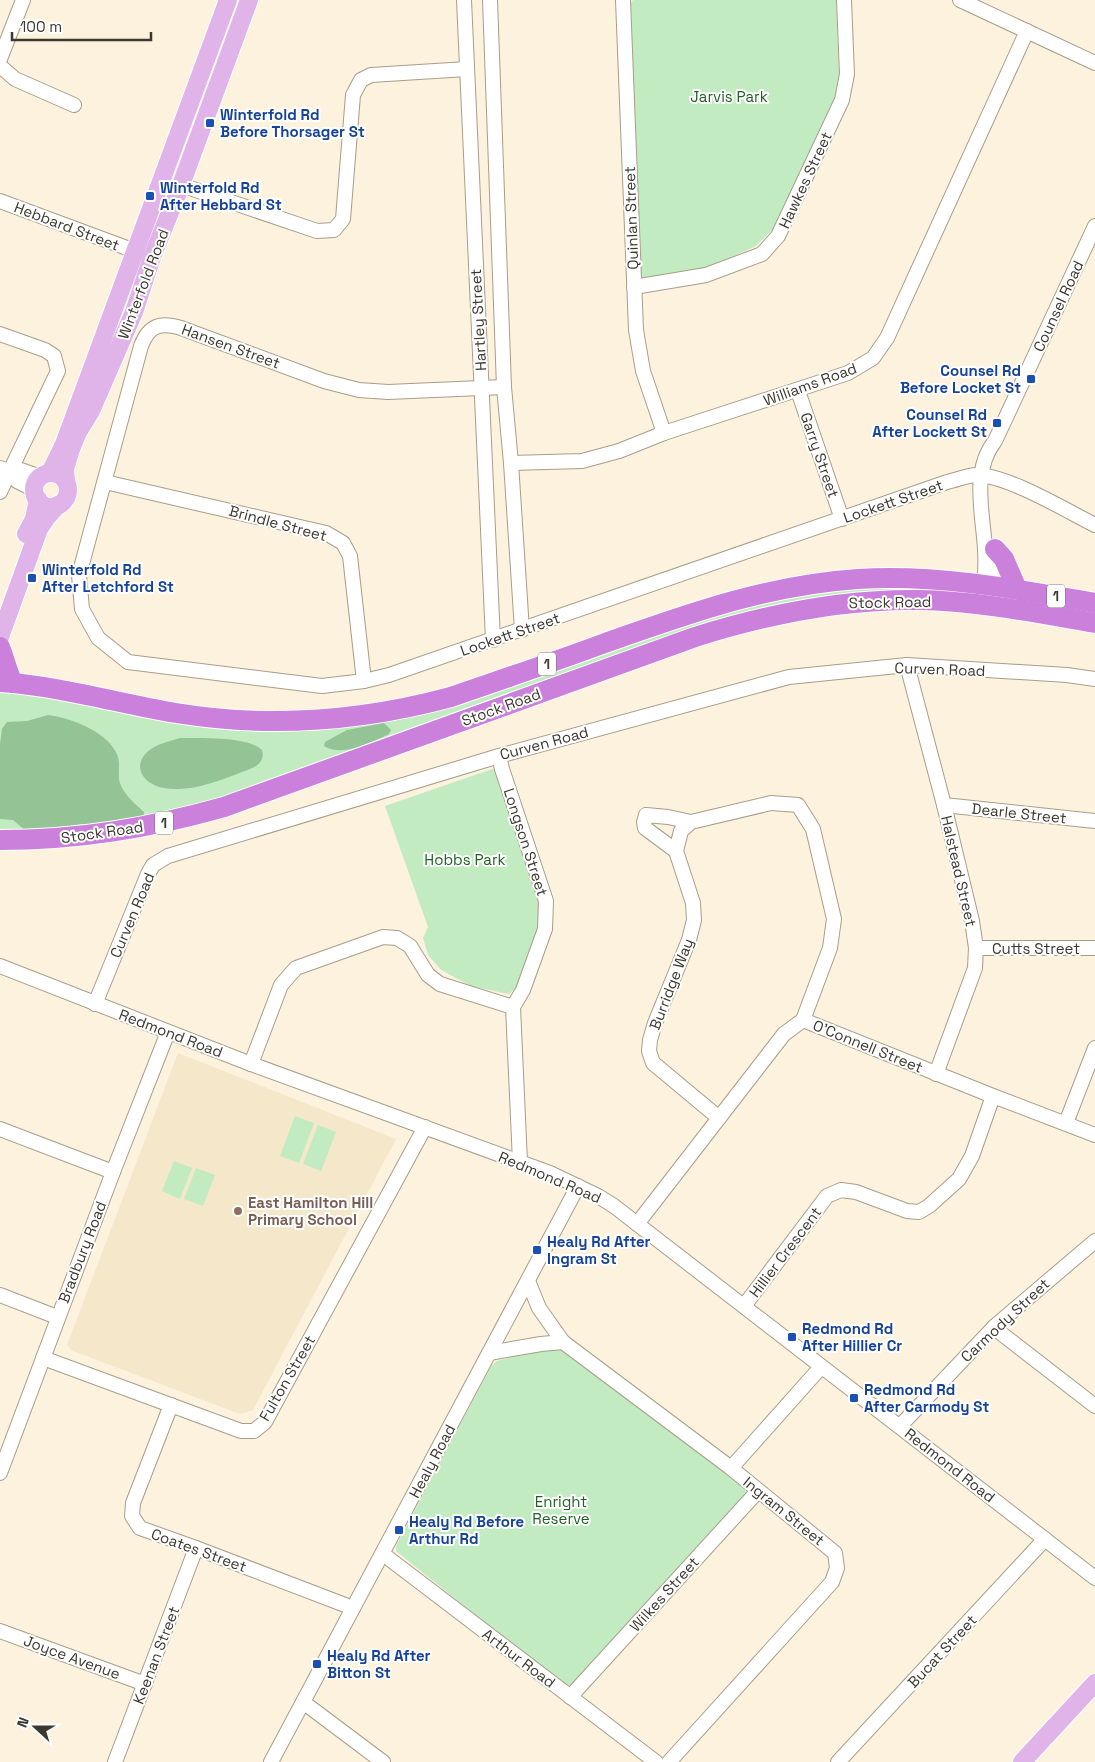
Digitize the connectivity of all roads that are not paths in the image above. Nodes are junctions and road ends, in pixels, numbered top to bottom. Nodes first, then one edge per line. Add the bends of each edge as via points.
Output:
1 (23, 0) edge
2 (228, 0) edge
3 (249, 0) edge
4 (464, 0) edge
5 (490, 0) edge
6 (623, 0) edge
7 (844, 0) edge
8 (960, 0) edge
9 (1027, 31) junction
10 (0, 58) edge
11 (1095, 63) edge
12 (0, 66) edge
13 (467, 69) junction
14 (74, 105) dead end
15 (181, 185) junction
16 (0, 201) edge
17 (1095, 226) edge
18 (135, 251) junction
19 (634, 287) junction
20 (0, 334) edge
21 (105, 359) junction
22 (134, 371) junction
23 (504, 387) junction
24 (481, 389) junction
25 (798, 390) junction
26 (664, 433) junction
27 (512, 462) junction
28 (5, 470) edge
29 (986, 477) junction
30 (66, 481) junction
31 (105, 482) junction
32 (41, 485) junction
33 (0, 492) edge
34 (58, 505) junction
35 (842, 519) junction
36 (1095, 525) edge
37 (995, 549) junction
38 (79, 575) joint
39 (990, 585) junction
40 (1017, 590) junction
41 (1095, 603) edge
42 (0, 604) edge
43 (988, 605) junction
44 (1095, 623) edge
45 (522, 630) junction
46 (0, 637) edge
47 (493, 640) junction
48 (0, 647) edge
49 (907, 665) junction
50 (1095, 680) edge
51 (364, 681) junction
52 (6, 682) edge
53 (499, 756) junction
54 (944, 805) junction
55 (1095, 821) edge
56 (691, 822) junction
57 (0, 840) edge
58 (676, 851) junction
59 (976, 948) junction
60 (1095, 948) edge
61 (0, 966) edge
62 (95, 1004) junction
63 (513, 1007) junction
64 (803, 1020) junction
65 (168, 1032) junction
66 (1095, 1048) edge
67 (251, 1064) junction
68 (936, 1074) junction
69 (994, 1096) junction
70 (719, 1118) junction
71 (1066, 1124) junction
72 (425, 1126) junction
73 (0, 1129) edge
74 (1095, 1135) edge
75 (520, 1162) junction
76 (113, 1172) junction
77 (578, 1186) junction
78 (638, 1224) junction
79 (1095, 1241) edge
80 (528, 1280) junction
81 (0, 1295) edge
82 (744, 1306) junction
83 (57, 1318) junction
84 (995, 1326) junction
85 (563, 1342) junction
86 (489, 1353) junction
87 (43, 1358) junction
88 (821, 1367) junction
89 (172, 1405) junction
90 (1095, 1406) edge
91 (900, 1426) junction
92 (731, 1468) junction
93 (0, 1473) edge
94 (758, 1490) junction
95 (1045, 1539) junction
96 (196, 1548) junction
97 (383, 1554) junction
98 (1095, 1578) edge
99 (353, 1608) junction
100 (0, 1631) edge
101 (1095, 1682) edge
102 (145, 1684) junction
103 (570, 1697) junction
104 (1095, 1699) edge
105 (303, 1702) junction
106 (115, 1762) edge
107 (270, 1762) edge
108 (382, 1762) edge
109 (656, 1762) edge
110 (669, 1762) edge
111 (838, 1762) edge
112 (1022, 1762) edge
113 (1036, 1762) edge

1 - 10 street
2 - 18 main road, Winterfold Road
3 - 15 main road, Winterfold Road
4 - 13 street, Hartley Street
5 - 23 street, Hartley Street
6 - 19 street, Quinlan Street
7 - 19 street, Hawkes Street via 847,74 842,100 778,236 762,254 706,275
8 - 9 street
9 - 11 street
9 - 25 street, Williams Road via 887,338 873,358 848,373
12 - 14 street via 15,79
13 - 15 street via 372,75 361,80 353,96 343,219 334,230 317,231
13 - 24 street, Hartley Street
15 - 21 main road, Winterfold Road via 134,312
16 - 18 street, Hebbard Street
17 - 29 street, Counsel Road via 995,441
18 - 21 main road, Winterfold Road
19 - 26 street, Quinlan Street via 642,371
20 - 28 street via 45,350 54,356 58,371
21 - 22 street
21 - 30 main road, Winterfold Road via 91,411 71,449 65,469
21 - 32 main road, Winterfold Road
22 - 24 street, Hansen Street via 148,332 165,324 348,388 375,392
22 - 31 street, Hansen Street
23 - 24 street, Hansen Street
23 - 27 street, Hartley Street
24 - 47 street, Hartley Street
25 - 26 street, Williams Road
25 - 35 street, Garry Street
26 - 27 street, Williams Road via 582,461
27 - 45 street, Hartley Street
28 - 32 street via 17,481
28 - 33 street
29 - 35 street, Lockett Street via 970,476 947,482
29 - 36 street via 1013,484
29 - 37 street, Counsel Road
29 - 39 street, Counsel Road via 981,510
30 - 32 main road via 59,475
30 - 34 main road via 67,496
31 - 38 street, Hansen Street
31 - 51 street, Brindle Street via 326,533 343,543 350,556
32 - 34 main road via 49,506
32 - 42 main road, Winterfold Road via 34,519 22,541
34 - 46 main road via 39,529
35 - 45 street, Lockett Street
37 - 39 street, Counsel Road
37 - 40 highway via 1004,559
38 - 51 street, Lockett Street via 82,609 98,638 128,662 322,686
39 - 40 highway, Stock Road / 1
39 - 43 street, Counsel Road
39 - 52 highway, Stock Road / 1 via 918,579 858,579 769,592 695,612 451,697 347,718 278,721 212,718
40 - 41 highway, Stock Road / 1
43 - 44 highway, Stock Road / 1
43 - 57 highway, Stock Road / 1 via 920,600 855,602 762,618 656,650 224,807 126,830 60,838
45 - 47 street, Lockett Street
47 - 51 street, Lockett Street
48 - 52 highway
49 - 50 street, Curven Road
49 - 53 street, Curven Road via 789,677
49 - 54 street, Halstead Street
53 - 62 street, Curven Road via 168,856 152,865
53 - 63 street, Longson Street via 546,901 545,929 524,990
54 - 55 street, Dearle Street
54 - 59 street, Halstead Street
56 - 58 street via 681,831
56 - 58 street via 646,815 645,828
56 - 64 street via 771,803 798,805 814,829 834,919 830,948
58 - 70 street, Burridge Way via 694,920 655,1023 649,1051 653,1063
59 - 60 street, Cutts Street
59 - 68 street, Halstead Street via 975,968
61 - 62 street, Redmond Road
62 - 65 street, Redmond Road
63 - 67 street via 440,984 428,975 410,946 397,938 383,937 296,968 281,985
63 - 75 street
64 - 68 street, O'Connell Street
64 - 70 street, O'Connell Street via 784,1034
65 - 67 street, Redmond Road
65 - 76 street, Bradbury Road
66 - 71 street
67 - 72 street, Redmond Road
68 - 69 street, O'Connell Street
69 - 71 street, O'Connell Street
69 - 82 street, Hillier Crescent via 966,1168 959,1179 929,1206 919,1212 907,1211 856,1192 841,1190 827,1196
70 - 78 street, O'Connell Street
71 - 74 street, O'Connell Street
72 - 75 street, Redmond Road
72 - 89 street, Fulton Street via 265,1422 254,1431 241,1431
73 - 76 street
75 - 77 street, Redmond Road
76 - 83 street, Bradbury Road
77 - 78 street, Redmond Road
77 - 80 street, Healy Road
78 - 82 street, Redmond Road
79 - 84 street, Carmody Street
80 - 85 street, Ingram Street via 539,1308
80 - 86 street, Healy Road
81 - 83 street
82 - 88 street, Redmond Road
83 - 87 street, Bradbury Road
84 - 90 street
84 - 91 street, Carmody Street
85 - 86 street
85 - 92 street, Ingram Street
86 - 97 street, Healy Road
87 - 89 street, Fulton Street
87 - 93 street, Bradbury Road
88 - 91 street, Redmond Road
88 - 92 street
89 - 96 street, Coates Street via 132,1503 132,1516 140,1528
91 - 95 street, Redmond Road
92 - 94 street, Ingram Street
94 - 103 street, Wilkes Street
94 - 110 street, Ingram Street via 835,1553 837,1568 832,1582
95 - 98 street, Redmond Road
95 - 111 street, Bucat Street
96 - 99 street, Coates Street
96 - 102 street, Keenan Street
97 - 99 street, Healy Road
97 - 103 street, Arthur Road
99 - 105 street, Healy Road
100 - 102 street, Joyce Avenue
101 - 112 main road
102 - 106 street, Keenan Street
103 - 109 street, Arthur Road
104 - 113 main road
105 - 107 street, Healy Road
105 - 108 street

